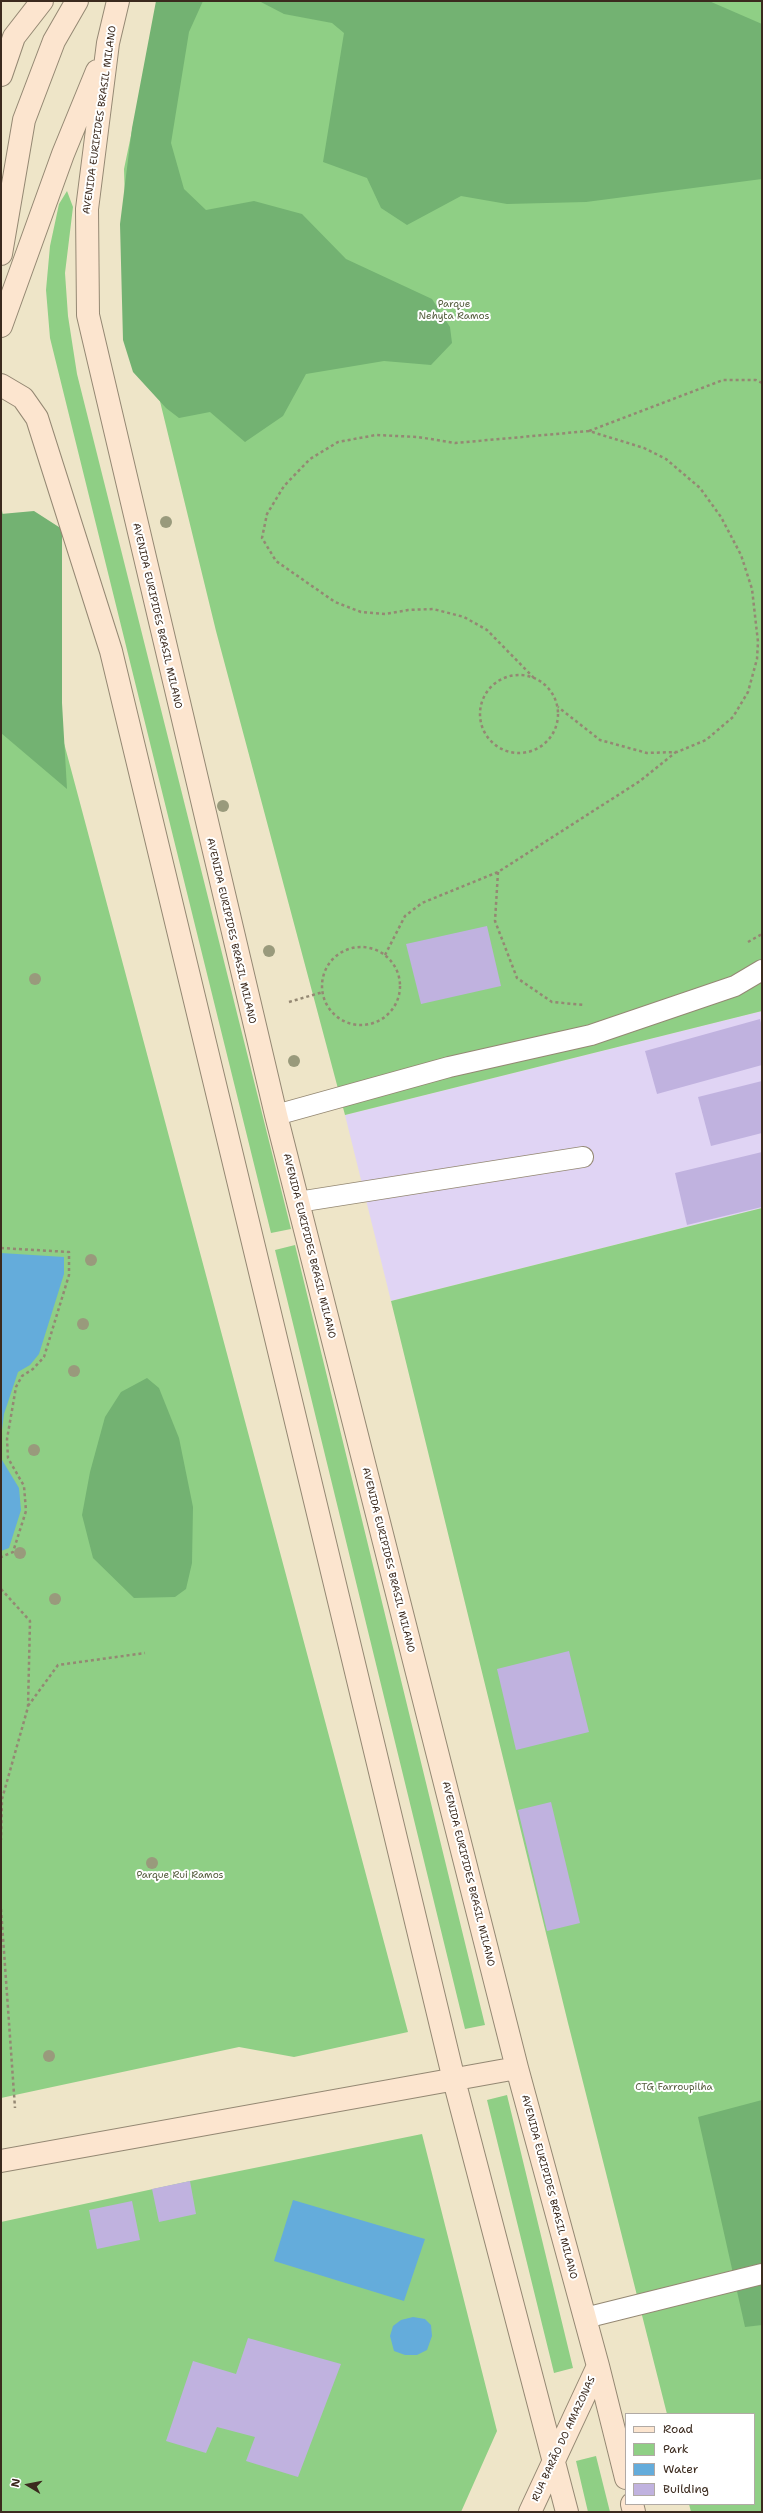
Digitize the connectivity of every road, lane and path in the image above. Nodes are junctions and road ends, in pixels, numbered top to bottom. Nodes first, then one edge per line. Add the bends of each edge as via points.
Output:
1 (42, 1) edge
2 (77, 1) edge
3 (118, 1) edge
4 (108, 43) junction
5 (1, 76) edge
6 (1, 254) edge
7 (1, 326) edge
8 (762, 383) edge
9 (1, 384) edge
10 (589, 430) junction
11 (760, 642) edge
12 (534, 678) junction
13 (558, 707) junction
14 (676, 752) junction
15 (498, 872) junction
16 (762, 934) edge
17 (744, 945) dead end
18 (384, 955) junction
19 (762, 970) edge
20 (323, 992) junction
21 (289, 1002) dead end
22 (588, 1005) dead end
23 (276, 1115) junction
24 (583, 1157) dead end
25 (298, 1202) junction
26 (1, 1248) edge
27 (1, 1558) edge
28 (1, 1588) edge
29 (145, 1653) dead end
30 (28, 1707) junction
31 (1, 1840) edge
32 (1, 1909) edge
33 (517, 2068) junction
34 (454, 2080) junction
35 (14, 2108) dead end
36 (1, 2161) edge
37 (762, 2274) edge
38 (585, 2318) junction
39 (598, 2366) junction
40 (555, 2462) junction
41 (625, 2474) edge
42 (530, 2512) edge
43 (567, 2512) edge

1 - 5 main road via 14,37
2 - 6 main road via 54,41 24,120
3 - 4 main road, AVENIDA EURIPIDES BRASIL MILANO
4 - 7 main road via 63,154
4 - 23 main road, AVENIDA EURIPIDES BRASIL MILANO via 87,209 88,315
8 - 10 path via 756,380 723,380
9 - 34 main road via 23,398 37,418 111,651
10 - 11 path via 644,448 666,460 700,488 721,517 741,555 752,589
10 - 12 path via 455,443 418,437 376,435 338,442 310,459 284,486 267,514 262,538 276,561 335,602 361,612 385,614 433,609 464,617 486,630
11 - 14 path via 748,692 733,717 706,740
12 - 13 path via 553,694
12 - 13 path via 510,676 490,689 483,699 480,722 487,736 508,752 521,754 534,751 545,744 554,733
13 - 14 path via 600,740 647,753
14 - 15 path via 640,781
15 - 18 path via 422,903 405,916
15 - 22 path via 495,921 517,978 552,1002
16 - 17 path
18 - 20 path via 373,949 360,947 336,956 327,966
18 - 20 path via 394,964 399,976 400,989 394,1006 381,1020 356,1025 345,1022 334,1014
19 - 23 lane via 734,986 592,1035 449,1067
20 - 21 path
23 - 25 main road, AVENIDA EURIPIDES BRASIL MILANO
24 - 25 lane
25 - 33 main road, AVENIDA EURIPIDES BRASIL MILANO
26 - 27 path via 69,1252 69,1275 44,1358 22,1376 16,1387 7,1439 8,1458 24,1486 26,1511 13,1552
28 - 30 path via 30,1621
29 - 30 path via 58,1665
30 - 31 path via 2,1799
32 - 35 path
33 - 34 main road
33 - 38 main road, AVENIDA EURIPIDES BRASIL MILANO
34 - 36 main road
34 - 40 main road
37 - 38 lane
38 - 39 main road, AVENIDA EURIPIDES BRASIL MILANO
39 - 40 main road, RUA BARÃO DO AMAZONAS
39 - 41 main road, AVENIDA EURIPIDES BRASIL MILANO
40 - 42 main road, RUA BARÃO DO AMAZONAS
40 - 43 main road

